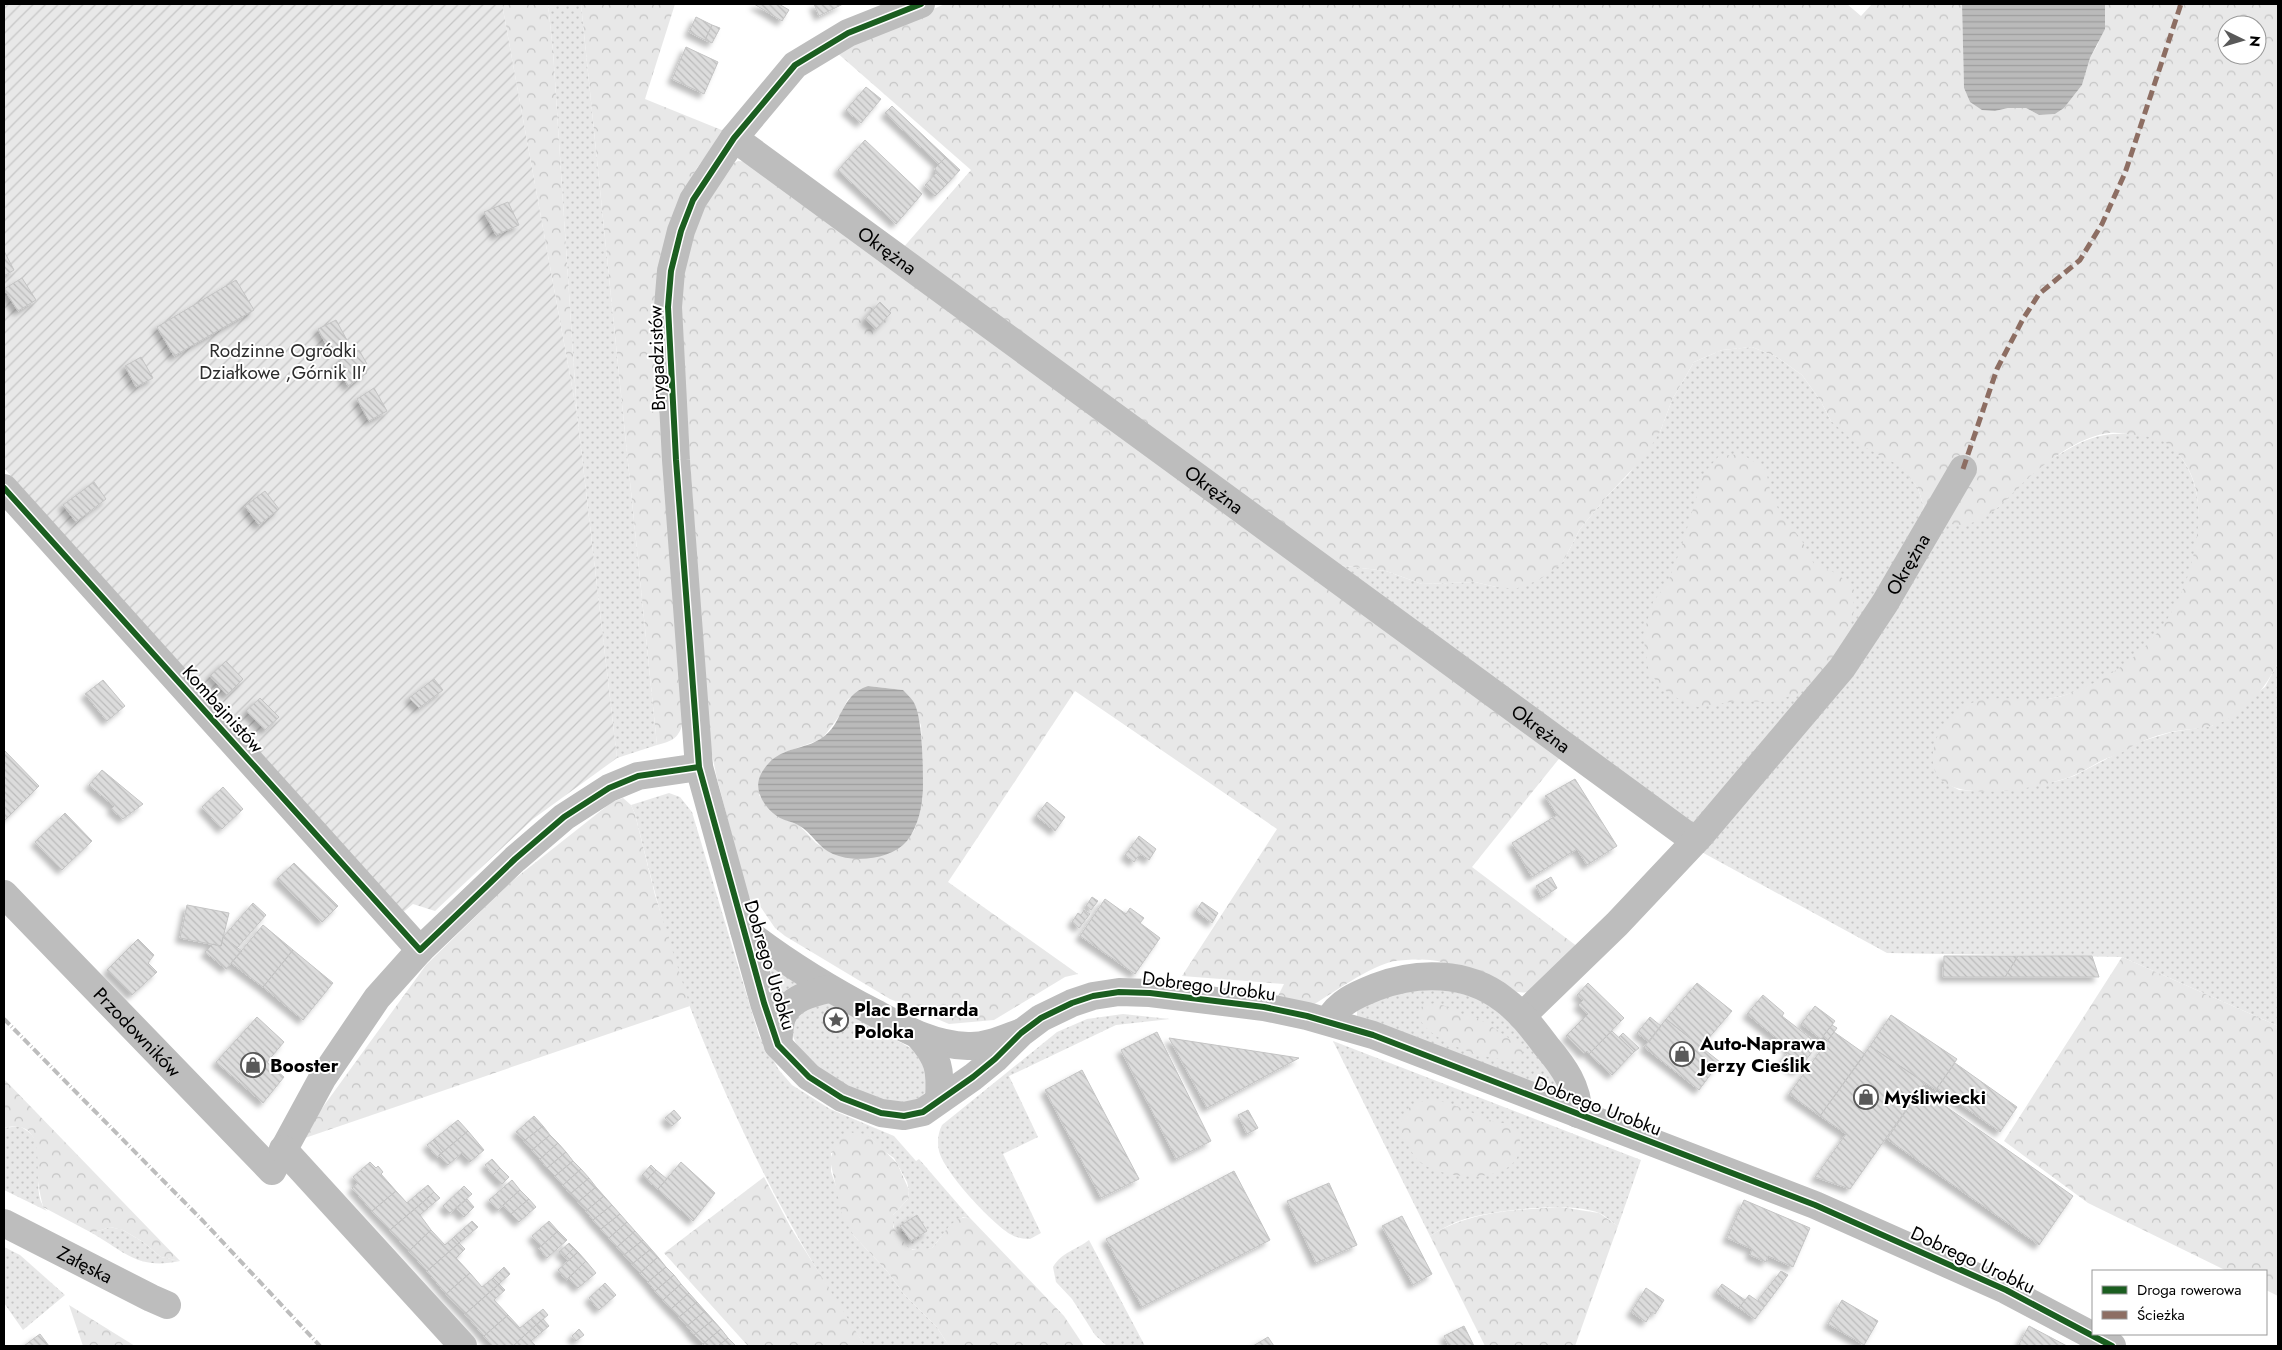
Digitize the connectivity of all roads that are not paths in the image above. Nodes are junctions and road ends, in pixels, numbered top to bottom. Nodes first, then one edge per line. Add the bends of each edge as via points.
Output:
1 (921, 4) edge
2 (734, 138) junction
3 (1963, 469) dead end
4 (4, 488) edge
5 (699, 767) junction
6 (1695, 841) junction
7 (4, 894) edge
8 (744, 930) junction
9 (420, 950) junction
10 (829, 990) junction
11 (1522, 1016) junction
12 (1328, 1021) junction
13 (1021, 1033) junction
14 (919, 1036) junction
15 (778, 1045) junction
16 (938, 1099) junction
17 (1578, 1114) junction
18 (278, 1160) junction
19 (4, 1223) edge
20 (167, 1304) dead end
21 (463, 1346) edge
22 (2112, 1346) edge

1 - 2 street, Brygadzistów via 848,33 795,64
2 - 5 street, Brygadzistów via 694,200 681,231 671,271 668,308
2 - 6 street, Okrężna
3 - 6 street, Okrężna via 1885,603 1842,668
4 - 9 street, Kombajnistów
5 - 8 street, Dobrego Urobku
5 - 9 street via 638,776 609,788 564,817
6 - 11 street, Okrężna via 1617,924
7 - 18 street, Przodowników
8 - 10 street, Dobrego Urobku via 782,960
8 - 15 street, Dobrego Urobku
9 - 18 street via 378,998 322,1079
10 - 14 street, Dobrego Urobku
10 - 15 street, Dobrego Urobku via 811,993 791,1003 782,1017
11 - 12 street via 1494,992 1479,985 1442,976 1419,976 1353,996 1335,1009
11 - 17 street via 1565,1068 1579,1101
12 - 13 street, Dobrego Urobku via 1255,1006 1119,992 1072,1003 1041,1018
12 - 17 street, Dobrego Urobku via 1373,1035
13 - 14 street, Dobrego Urobku via 970,1046 947,1045
13 - 16 street, Dobrego Urobku via 995,1059
14 - 16 street, Dobrego Urobku via 938,1061
15 - 16 street, Dobrego Urobku via 808,1077 842,1098 881,1113 904,1116 923,1112
17 - 22 street, Dobrego Urobku via 1815,1205 2006,1290
18 - 21 street, Przodowników
19 - 20 street, Załęska

